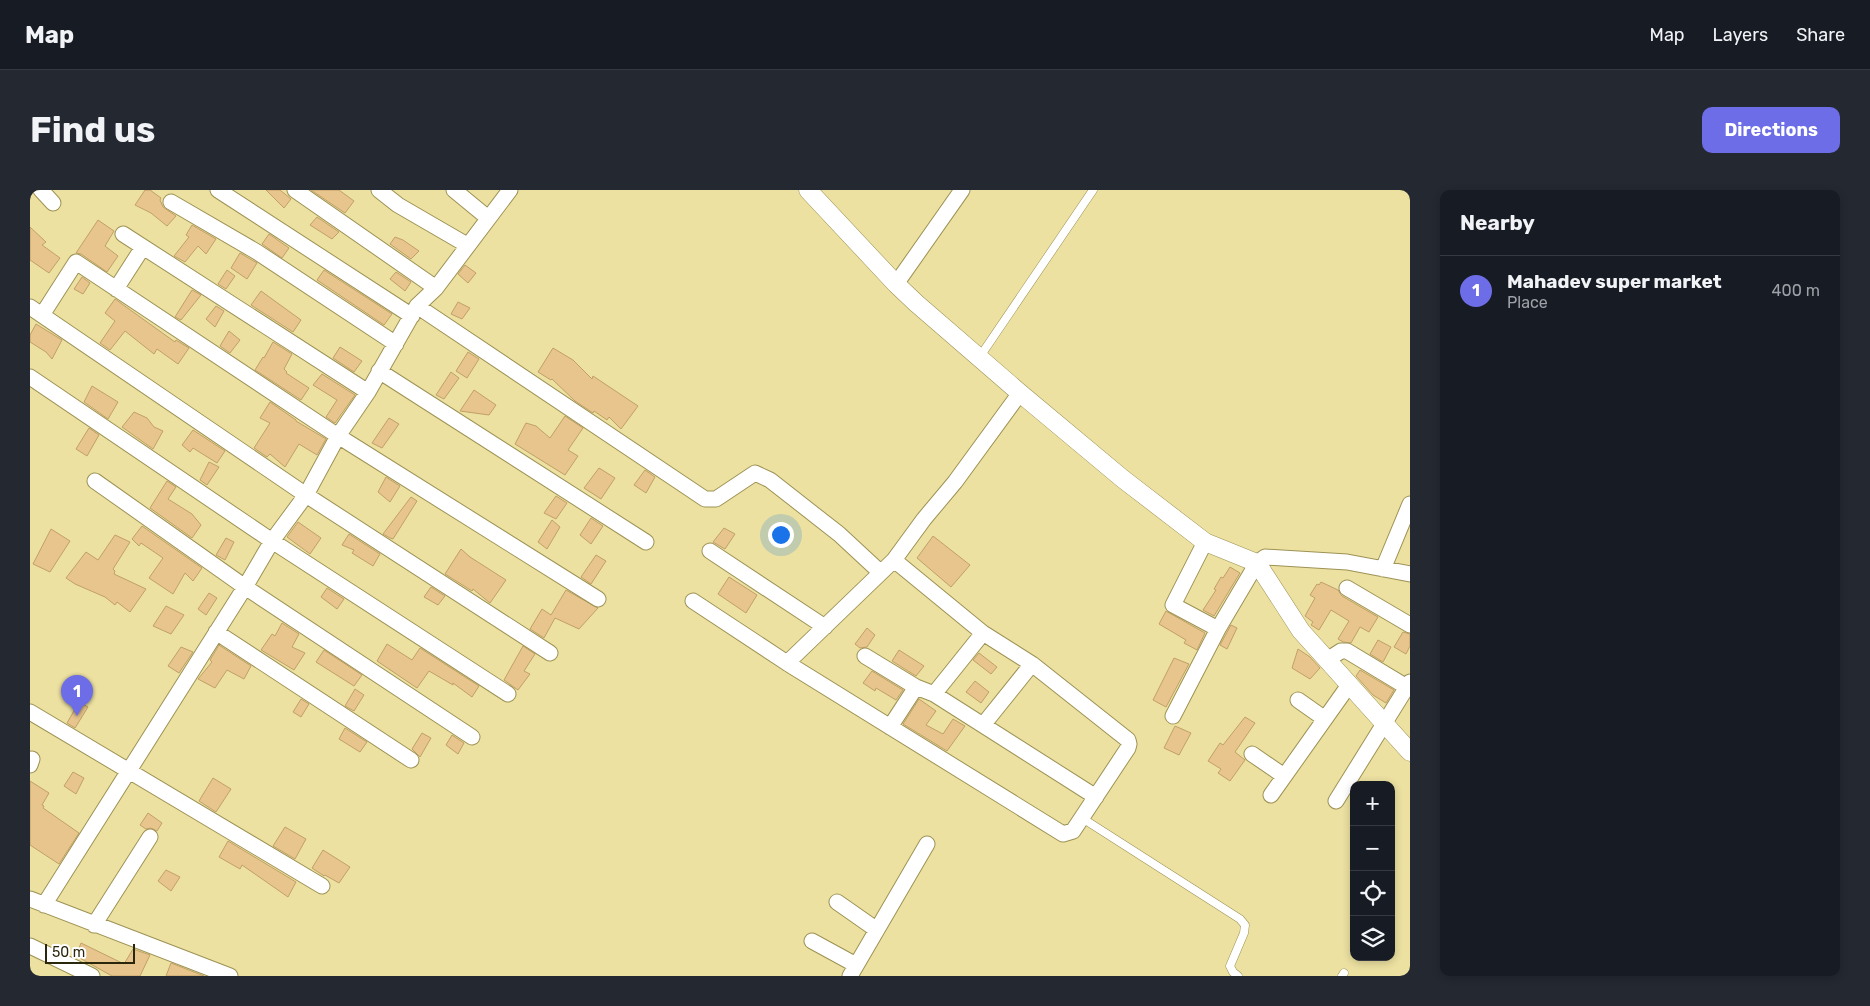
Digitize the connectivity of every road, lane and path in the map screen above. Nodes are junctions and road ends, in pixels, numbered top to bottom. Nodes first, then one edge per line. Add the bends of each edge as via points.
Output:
1 (41, 190) edge
2 (218, 190) edge
3 (295, 190) edge
4 (380, 190) edge
5 (454, 190) edge
6 (510, 190) edge
7 (808, 190) edge
8 (962, 190) edge
9 (1094, 190) edge
10 (171, 202) dead end
11 (53, 203) dead end
12 (488, 218) junction
13 (123, 234) dead end
14 (467, 245) junction
15 (143, 247) junction
16 (896, 284) junction
17 (436, 288) junction
18 (116, 289) junction
19 (36, 311) edge
20 (414, 311) junction
21 (396, 344) junction
22 (979, 358) junction
23 (379, 371) junction
24 (30, 377) edge
25 (368, 392) junction
26 (1020, 393) junction
27 (338, 436) junction
28 (96, 481) dead end
29 (306, 495) junction
30 (1410, 504) edge
31 (272, 541) junction
32 (646, 542) dead end
33 (1205, 542) junction
34 (710, 551) dead end
35 (894, 560) junction
36 (1257, 563) junction
37 (1383, 569) junction
38 (880, 572) junction
39 (1410, 574) edge
40 (245, 587) junction
41 (1348, 588) dead end
42 (598, 599) dead end
43 (693, 601) dead end
44 (1410, 625) edge
45 (825, 627) junction
46 (1218, 629) junction
47 (216, 632) junction
48 (983, 633) junction
49 (550, 653) dead end
50 (865, 656) dead end
51 (1326, 660) junction
52 (787, 663) junction
53 (1032, 664) junction
54 (1349, 685) junction
55 (1409, 686) edge
56 (916, 687) junction
57 (508, 694) dead end
58 (934, 694) junction
59 (1298, 700) dead end
60 (30, 712) edge
61 (1173, 716) dead end
62 (1325, 719) junction
63 (1384, 723) junction
64 (983, 725) junction
65 (890, 727) junction
66 (472, 738) dead end
67 (1410, 752) edge
68 (1252, 754) dead end
69 (411, 760) dead end
70 (128, 771) junction
71 (1284, 776) junction
72 (1271, 794) dead end
73 (1096, 797) junction
74 (1336, 801) dead end
75 (1082, 818) junction
76 (150, 837) dead end
77 (927, 844) dead end
78 (322, 886) dead end
79 (37, 902) edge
80 (837, 902) dead end
81 (94, 925) junction
82 (877, 930) junction
83 (812, 941) dead end
84 (30, 946) edge
85 (853, 971) edge
86 (92, 976) edge
87 (230, 976) edge
88 (1238, 976) edge

1 - 11 street
2 - 20 street
3 - 17 street
4 - 14 street via 398,205
5 - 12 street
6 - 12 street
7 - 16 street
8 - 16 street
9 - 22 lane
10 - 21 street via 257,252
12 - 14 street
13 - 15 street
14 - 17 street
15 - 18 street
15 - 25 street
16 - 22 street
17 - 20 street
18 - 19 street via 76,262
18 - 27 street
19 - 29 street
20 - 21 street
20 - 38 street via 704,499 716,499 755,473 770,480
21 - 23 street
22 - 26 street
23 - 25 street
23 - 32 street
24 - 31 street
25 - 27 street
26 - 33 street
26 - 35 street
27 - 29 street
27 - 42 street
28 - 40 street
29 - 31 street
29 - 49 street
30 - 37 street
31 - 40 street
31 - 57 street
33 - 36 street
33 - 46 street via 1173,604
34 - 45 street
35 - 38 street
35 - 48 street
36 - 37 street via 1269,556 1347,562
36 - 46 street
36 - 51 street via 1301,631
37 - 39 street
38 - 45 street
40 - 47 street
40 - 66 street
41 - 44 street
43 - 52 street
45 - 52 street
46 - 61 street
47 - 69 street
47 - 70 street
48 - 53 street
48 - 58 street
50 - 56 street
51 - 54 street
51 - 55 street via 1347,651
52 - 65 street
53 - 64 street
53 - 73 street via 1128,740 1128,748
54 - 62 street
54 - 63 street
55 - 63 street
56 - 58 street
56 - 65 street
58 - 64 street
59 - 62 street
60 - 70 street
62 - 71 street
63 - 67 street
63 - 74 street
64 - 73 street
65 - 75 street via 1063,834 1073,831
68 - 71 street
70 - 78 street
70 - 79 street
71 - 72 street
73 - 75 street
75 - 88 lane via 1240,919 1245,926 1244,933 1230,966
76 - 81 street
77 - 82 street
79 - 81 street
80 - 82 street
81 - 87 street
82 - 85 street
83 - 85 street
84 - 86 street

